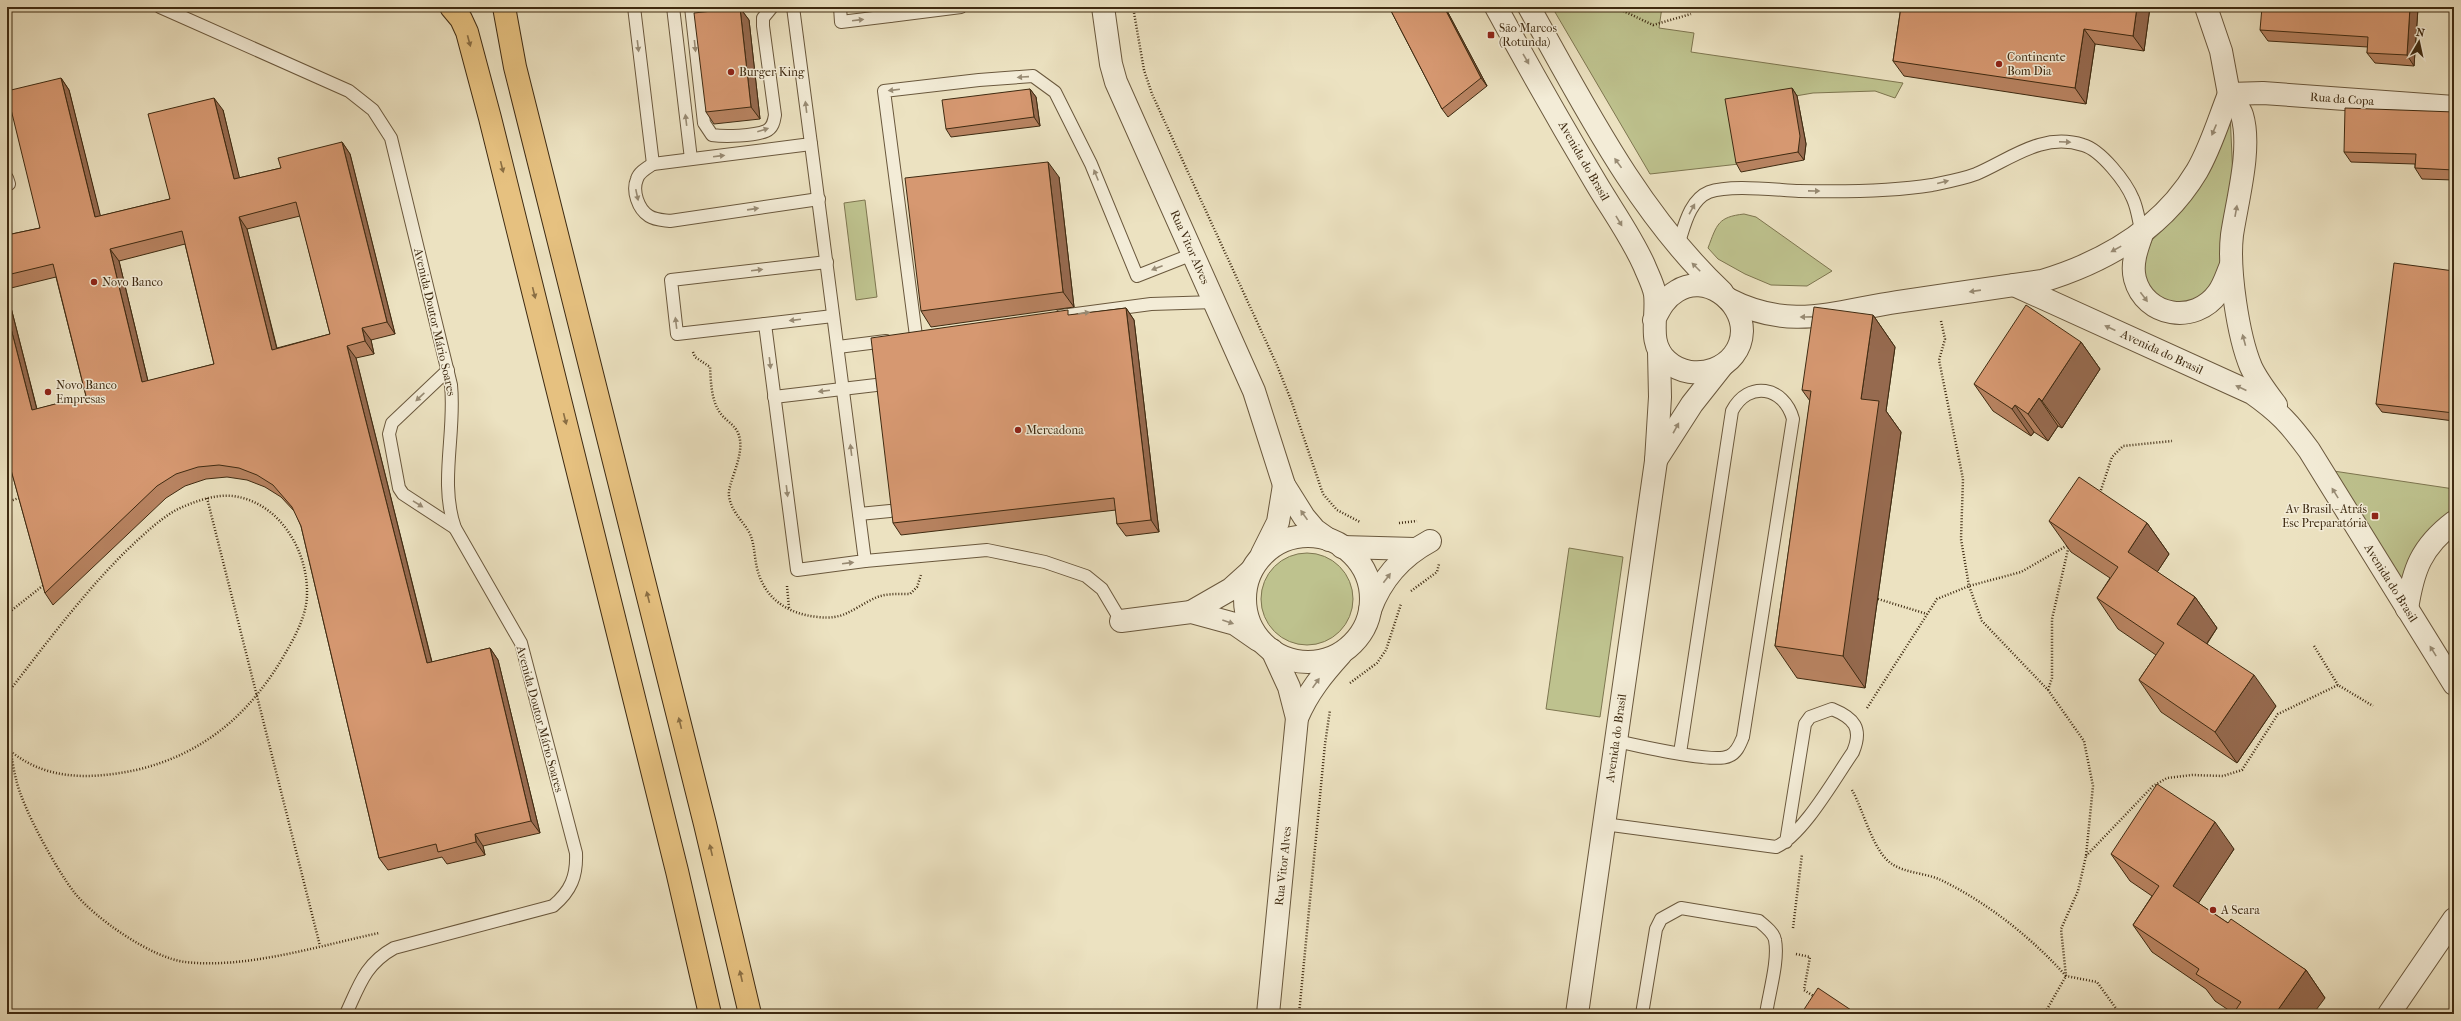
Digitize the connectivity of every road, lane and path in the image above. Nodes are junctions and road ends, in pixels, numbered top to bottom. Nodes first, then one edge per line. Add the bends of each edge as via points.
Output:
1 (160, 7) edge
2 (451, 7) edge
3 (504, 7) edge
4 (634, 7) edge
5 (673, 7) edge
6 (691, 7) edge
7 (772, 7) edge
8 (793, 7) edge
9 (840, 7) edge
10 (962, 7) edge
11 (1103, 7) edge
12 (1496, 7) edge
13 (1529, 7) edge
14 (1616, 7) edge
15 (2206, 7) edge
16 (889, 12) edge
17 (1691, 14) dead end
18 (2229, 94) junction
19 (2454, 107) edge
20 (811, 144) junction
21 (691, 159) junction
22 (653, 164) junction
23 (818, 199) junction
24 (2142, 234) junction
25 (1678, 245) junction
26 (1193, 254) junction
27 (827, 262) junction
28 (2231, 265) junction
29 (2014, 285) junction
30 (1937, 296) junction
31 (1726, 297) junction
32 (1215, 302) junction
33 (833, 316) junction
34 (1049, 318) edge
35 (1654, 320) junction
36 (765, 324) junction
37 (932, 334) edge
38 (916, 336) junction
39 (838, 347) junction
40 (1659, 351) junction
41 (1725, 363) junction
42 (448, 370) junction
43 (876, 385) edge
44 (843, 389) junction
45 (774, 397) junction
46 (2289, 422) junction
47 (2172, 441) dead end
48 (1656, 461) junction
49 (1284, 485) junction
50 (28, 495) edge
51 (2098, 497) edge
52 (207, 498) junction
53 (7, 502) edge
54 (890, 511) edge
55 (859, 514) junction
56 (2454, 522) edge
57 (455, 528) junction
58 (2073, 538) edge
59 (1335, 543) junction
60 (2069, 544) junction
61 (865, 561) junction
62 (1255, 565) junction
63 (48, 582) edge
64 (1969, 586) junction
65 (1878, 599) dead end
66 (2407, 609) junction
67 (1191, 612) junction
68 (1369, 612) junction
69 (7, 614) edge
70 (1927, 614) junction
71 (1121, 621) joint
72 (1266, 646) junction
73 (2314, 646) dead end
74 (1345, 650) junction
75 (2454, 684) edge
76 (2338, 685) junction
77 (2048, 690) junction
78 (7, 694) edge
79 (257, 695) junction
80 (2372, 706) dead end
81 (1297, 718) junction
82 (1856, 725) junction
83 (7, 732) edge
84 (1616, 741) junction
85 (12, 753) junction
86 (1680, 753) junction
87 (1853, 792) dead end
88 (1806, 819) junction
89 (1604, 824) junction
90 (1786, 842) junction
91 (2086, 856) junction
92 (2454, 919) edge
93 (1792, 930) dead end
94 (320, 946) junction
95 (394, 948) junction
96 (1775, 950) junction
97 (2066, 976) junction
98 (1816, 998) edge
99 (346, 1014) edge
100 (710, 1014) edge
101 (750, 1014) edge
102 (1268, 1014) edge
103 (1577, 1014) edge
104 (1642, 1014) edge
105 (1766, 1014) edge
106 (2042, 1014) edge
107 (2120, 1014) edge
108 (2389, 1014) edge

1 - 42 lane, Avenida Doutor Mário Soares via 349,92 373,110 390,138
2 -> 100 main road via 467,32 490,118 674,855
101 -> 3 main road via 703,816 515,67
4 -> 22 lane
21 -> 5 lane
6 -> 7 lane via 704,123 712,135 727,137 766,131 774,122 763,26 764,18
20 -> 8 lane
9 -> 16 lane via 841,22
10 - 16 lane
11 - 26 street, Rua Vitor Alves via 1116,82
12 -> 35 street, Avenida do Brasil via 1595,182 1639,253 1655,296
25 -> 13 street via 1610,152
14 - 17 path via 1653,25
15 - 18 street via 2221,51
18 - 19 street, Rua da Copa via 2263,93
18 -> 24 street via 2197,170 2167,212
28 -> 18 street via 2232,237 2241,186 2245,138 2242,114
21 -> 20 lane
20 - 23 lane
21 - 22 lane
22 -> 23 lane via 637,179 635,189 642,209 658,220 670,221
23 - 27 lane
25 -> 24 lane via 1690,212 1698,200 1709,192 1738,188 1876,191 1932,185 1974,174 2030,146 2046,142 2084,145 2100,154 2133,199
24 -> 28 street via 2134,258 2134,278 2141,295 2149,304 2161,311 2194,311 2207,304 2218,293
24 -> 29 street via 2090,264 2066,274
31 -> 25 street via 1690,261
26 - 32 street, Rua Vitor Alves
26 -> 38 lane via 1137,276 1091,164 1055,92 1033,76 884,91
27 - 33 lane
36 -> 27 lane via 677,334 671,280
46 -> 28 street via 2251,366 2241,328
29 -> 30 street
46 -> 29 street, Avenida do Brasil via 2252,393
30 -> 31 street via 1810,317 1767,315 1748,309
30 - 64 path via 1944,339 1939,360 1963,479 1961,539
31 - 35 street via 1708,287 1690,286 1678,290 1664,301
31 - 41 street via 1736,309 1742,330 1739,345
34 -> 32 lane via 1151,304
32 - 49 street, Rua Vitor Alves via 1254,391
33 -> 36 lane
33 - 39 lane
35 - 40 street via 1655,339
36 -> 45 lane
37 - 38 lane
38 - 39 lane
39 - 44 lane
40 - 41 street via 1666,360 1683,370 1699,373 1715,370
40 - 48 street, Avenida do Brasil via 1660,397
48 -> 41 street via 1692,404
42 - 57 lane, Avenida Doutor Mário Soares via 453,420 447,500
42 -> 57 lane via 392,422 388,434 399,488
43 - 44 lane
44 -> 45 lane
55 -> 44 lane
45 -> 61 lane via 797,570
66 -> 46 street, Avenida do Brasil
47 - 51 path via 2123,446 2112,457
48 - 84 street, Avenida do Brasil
59 -> 49 street, Rua Vitor Alves via 1311,525
49 - 62 street, Rua Vitor Alves via 1278,522
50 - 53 path
52 - 78 path via 175,511 148,529 88,592
52 - 79 path
52 - 79 path via 232,496 250,501 274,515 292,537 300,552 308,595 302,618 270,679
54 - 55 lane
55 - 61 lane
56 - 66 street via 2434,538 2418,564 2412,579
57 - 95 lane, Avenida Doutor Mário Soares via 521,643 576,853 577,866 566,895 553,906
58 - 60 path
59 - 62 street via 1298,537 1270,548
59 - 68 street, Rua Vitor Alves via 1354,556 1363,568 1371,598
68 -> 59 street via 1381,586 1398,564 1422,545
60 - 64 path via 2021,572
60 - 77 path via 2052,618 2052,678
61 - 71 lane via 987,550 1045,562 1086,576 1102,589
62 - 67 street via 1231,589
62 - 72 street, Rua Vitor Alves via 1246,586 1246,608 1252,629
63 - 69 path
64 - 70 path via 1937,598
64 - 77 path via 1982,621
65 - 70 path
75 -> 66 street, Avenida do Brasil
67 - 71 street
67 -> 72 street via 1235,624
68 - 74 street, Rua Vitor Alves via 1356,640
70 - 82 path
72 - 74 street, Rua Vitor Alves via 1286,658 1301,661 1316,661
72 - 81 street, Rua Vitor Alves via 1289,687
73 - 76 path
81 -> 74 street, Rua Vitor Alves via 1306,697 1320,677
76 - 80 path
76 - 91 path via 2278,714 2242,770 2223,776 2192,775 2168,778 2153,786
77 - 91 path via 2084,741 2093,786
79 - 85 path via 225,728 193,748 157,765 118,774 78,776 46,772 28,765
79 - 94 path
81 - 102 street, Rua Vitor Alves
82 - 88 lane via 1859,739 1853,752
82 - 90 lane via 1844,714 1832,709 1810,717 1805,724
83 - 85 path
84 - 86 lane
84 - 89 street, Avenida do Brasil
85 - 94 path via 16,780 26,806 50,854 74,893 126,936 157,954 184,962 218,963 250,960
86 - 86 lane via 1732,411 1737,401 1747,393 1761,389 1770,392 1789,406 1793,419 1743,736 1738,748 1730,756 1719,759
87 - 97 path via 1877,846 1892,864 1942,880 1989,910 2041,948
88 - 90 lane
88 - 93 path
89 - 90 lane via 1776,846
89 - 103 street, Avenida do Brasil
91 - 97 path via 2078,891 2061,929
92 - 108 street
94 - 95 path via 391,930
95 - 99 lane, Avenida Doutor Mário Soares via 372,963
96 - 98 path via 1810,957 1804,990
96 - 104 lane via 1775,939 1759,921 1681,908 1672,912 1661,919 1653,940
96 - 105 lane
97 - 106 path
97 - 107 path via 2097,982

